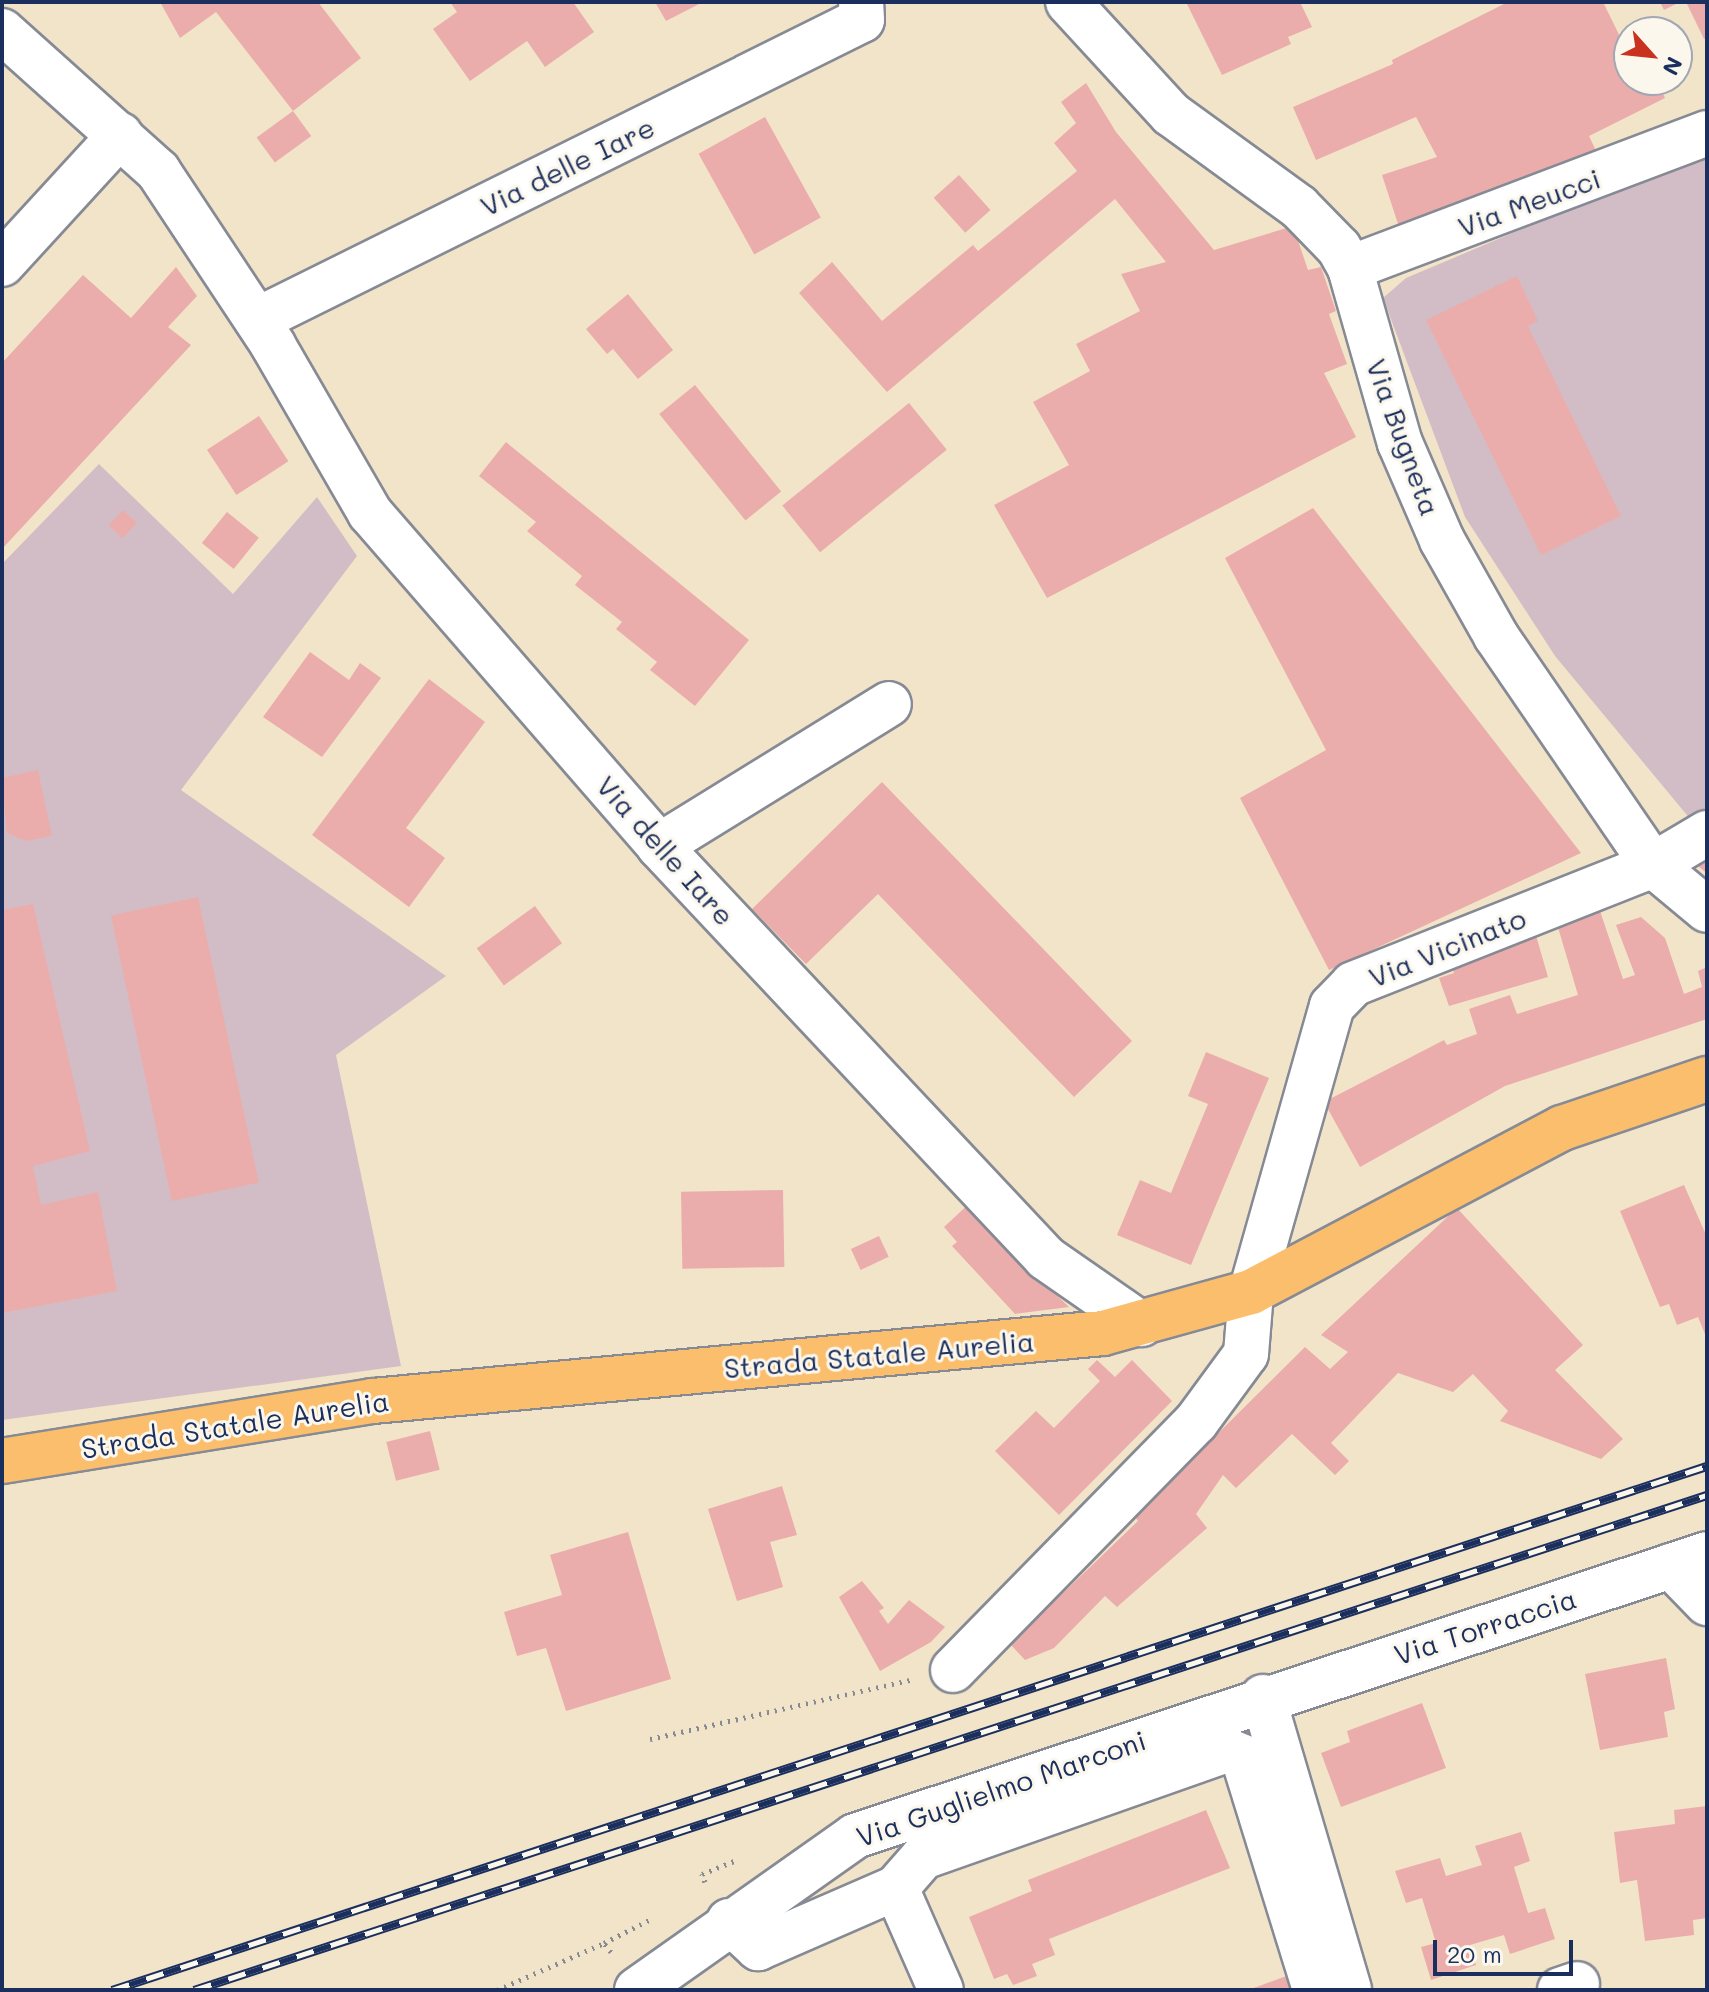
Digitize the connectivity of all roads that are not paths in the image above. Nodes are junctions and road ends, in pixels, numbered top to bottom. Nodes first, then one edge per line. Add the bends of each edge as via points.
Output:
1 (861, 2) edge
2 (1075, 4) edge
3 (2, 31) edge
4 (1707, 133) edge
5 (120, 135) junction
6 (2, 264) edge
7 (1350, 268) junction
8 (257, 320) junction
9 (889, 704) dead end
10 (1707, 833) edge
11 (659, 846) junction
12 (1653, 865) junction
13 (1707, 910) edge
14 (1707, 1079) edge
15 (1251, 1292) junction
16 (1141, 1324) junction
17 (2, 1461) edge
18 (1689, 1560) edge
19 (1707, 1603) edge
20 (953, 1670) road end
21 (1263, 1697) junction
22 (896, 1888) junction
23 (729, 1921) junction
24 (637, 1990) edge
25 (941, 1990) edge
26 (1315, 1990) edge
27 (1349, 1990) edge

1 - 8 street, Via delle Iare via 862,20
2 - 7 street, Via Bugneta via 1171,114 1299,207
3 - 5 street, Via delle Iare
4 - 7 street, Via Meucci
5 - 6 street
5 - 8 street, Via delle Iare via 158,171
7 - 12 street, Via Bugneta via 1400,443 1442,540 1496,636
8 - 11 street, Via delle Iare via 370,513
9 - 11 street
10 - 12 street, Via Vicinato
11 - 16 street, Via delle Iare via 1046,1258
12 - 13 street, Via Bugneta
12 - 15 street, Via Vicinato via 1353,984 1332,1006
14 - 15 main road, Strada Statale Aurelia via 1562,1128
15 - 16 main road, Strada Statale Aurelia
15 - 20 street via 1246,1354 1196,1422
16 - 17 main road, Strada Statale Aurelia via 1088,1334 373,1401
18 - 19 street
18 - 21 street, Via Torraccia
21 - 23 street, Via Guglielmo Marconi via 855,1836
21 - 27 street
22 - 23 street via 758,1948
22 - 25 street
22 - 26 street via 923,1857 1227,1750 1243,1757
23 - 24 street, Via Guglielmo Marconi

